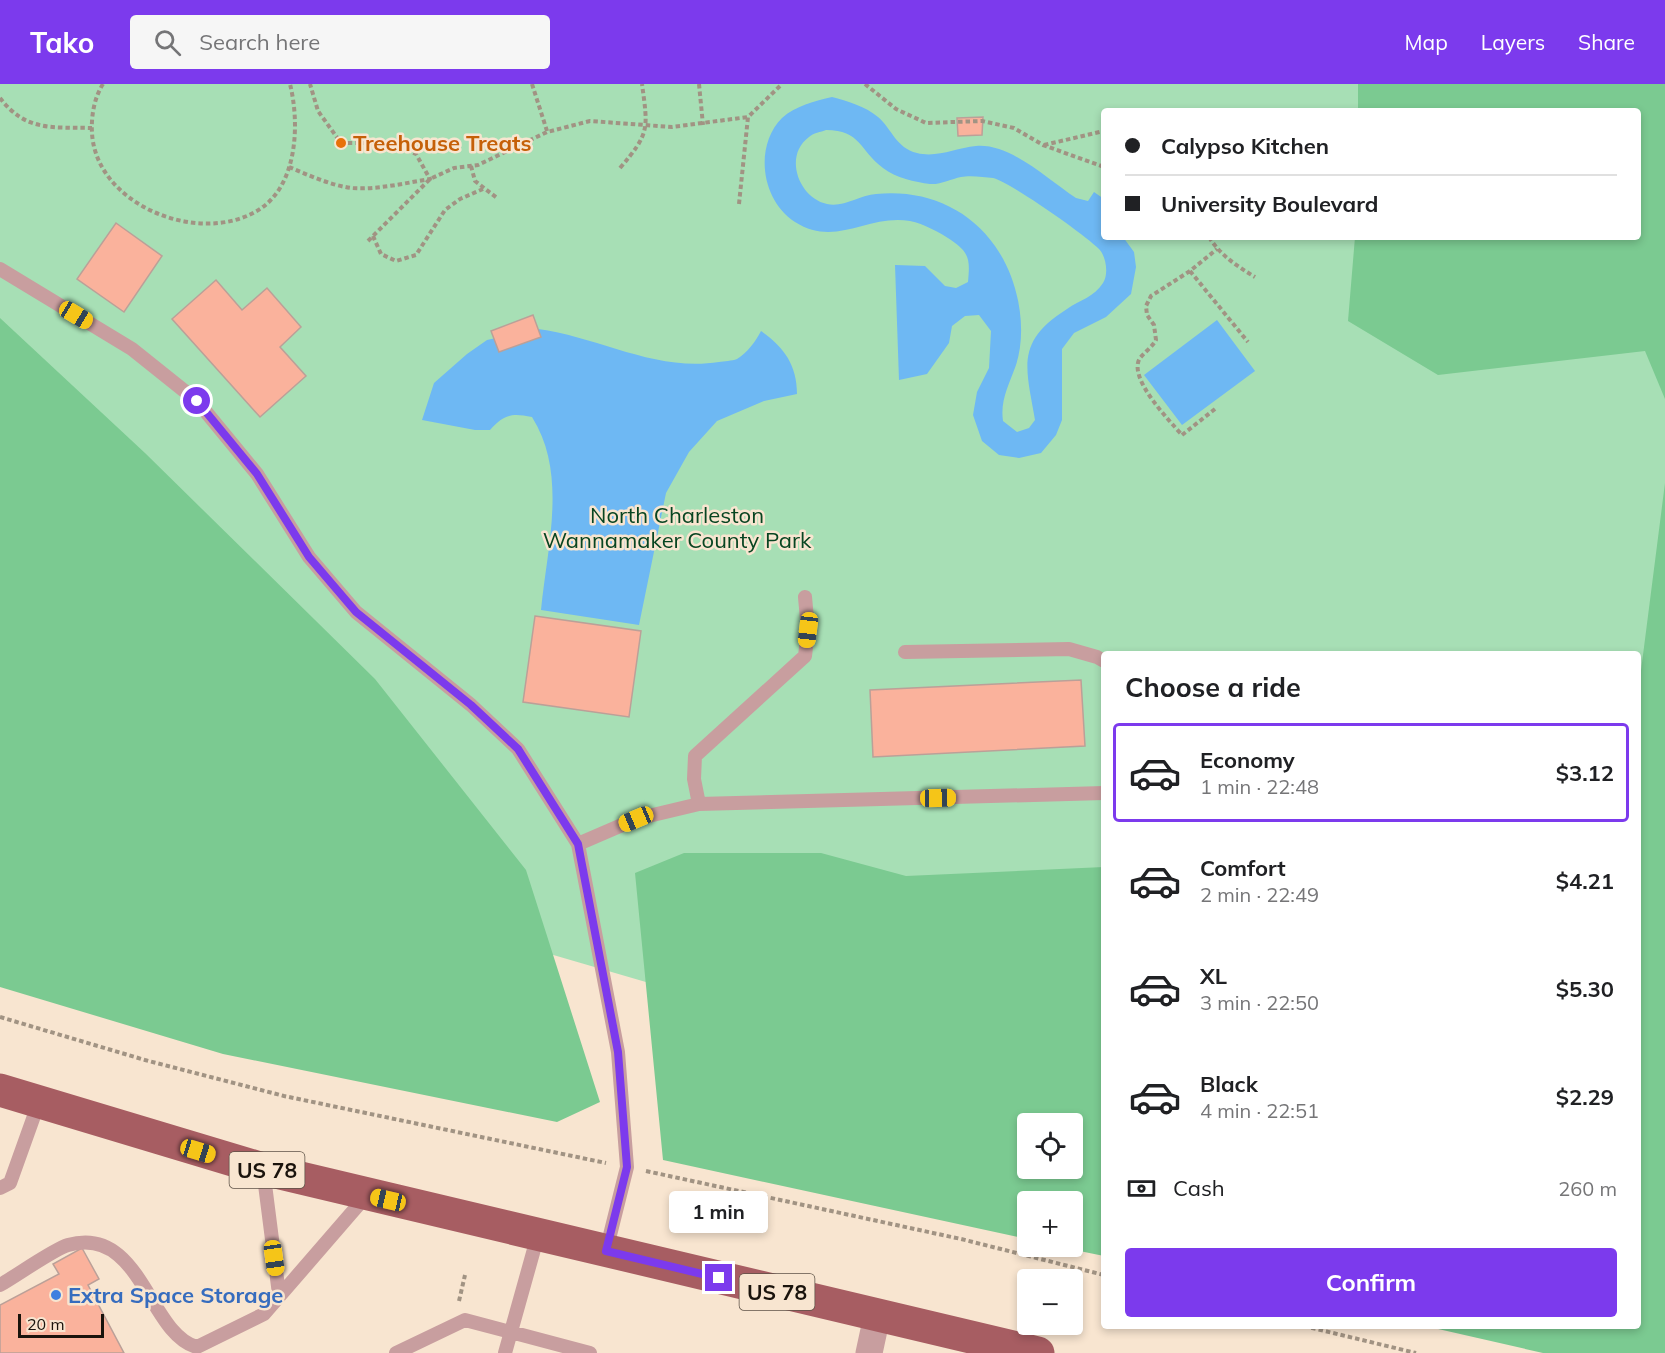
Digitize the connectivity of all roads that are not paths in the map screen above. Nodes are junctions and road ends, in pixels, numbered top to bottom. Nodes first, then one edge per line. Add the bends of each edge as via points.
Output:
1 (0, 269) edge
2 (805, 597) dead end
3 (905, 652) dead end
4 (1101, 659) edge
5 (1101, 793) edge
6 (699, 804) junction
7 (578, 844) junction
8 (0, 1089) edge
9 (39, 1102) junction
10 (263, 1169) junction
11 (0, 1188) edge
12 (367, 1195) junction
13 (538, 1235) junction
14 (606, 1251) junction
15 (0, 1286) edge
16 (279, 1294) junction
17 (877, 1316) junction
18 (511, 1332) junction
19 (396, 1353) edge
20 (505, 1353) edge
21 (590, 1353) edge
22 (868, 1353) edge
23 (1038, 1353) edge

1 - 7 lane via 132,349 197,401 257,474 309,557 356,612 471,705 518,749
2 - 6 lane via 805,656 695,756 693,779
3 - 4 lane via 1069,649
5 - 6 lane
6 - 7 lane via 636,819
7 - 14 lane via 618,1052 627,1167
8 - 9 main road, US 78
9 - 10 main road, US 78
9 - 11 lane via 10,1183
10 - 12 main road, US 78
10 - 16 lane
12 - 13 main road, US 78
12 - 16 lane
13 - 14 main road, US 78
13 - 18 lane
14 - 17 main road, US 78
15 - 16 lane via 68,1245 94,1244 120,1255 173,1330 185,1344 197,1347 264,1314
17 - 22 street
17 - 23 main road, US 78
18 - 19 lane via 465,1320
18 - 20 lane
18 - 21 lane

